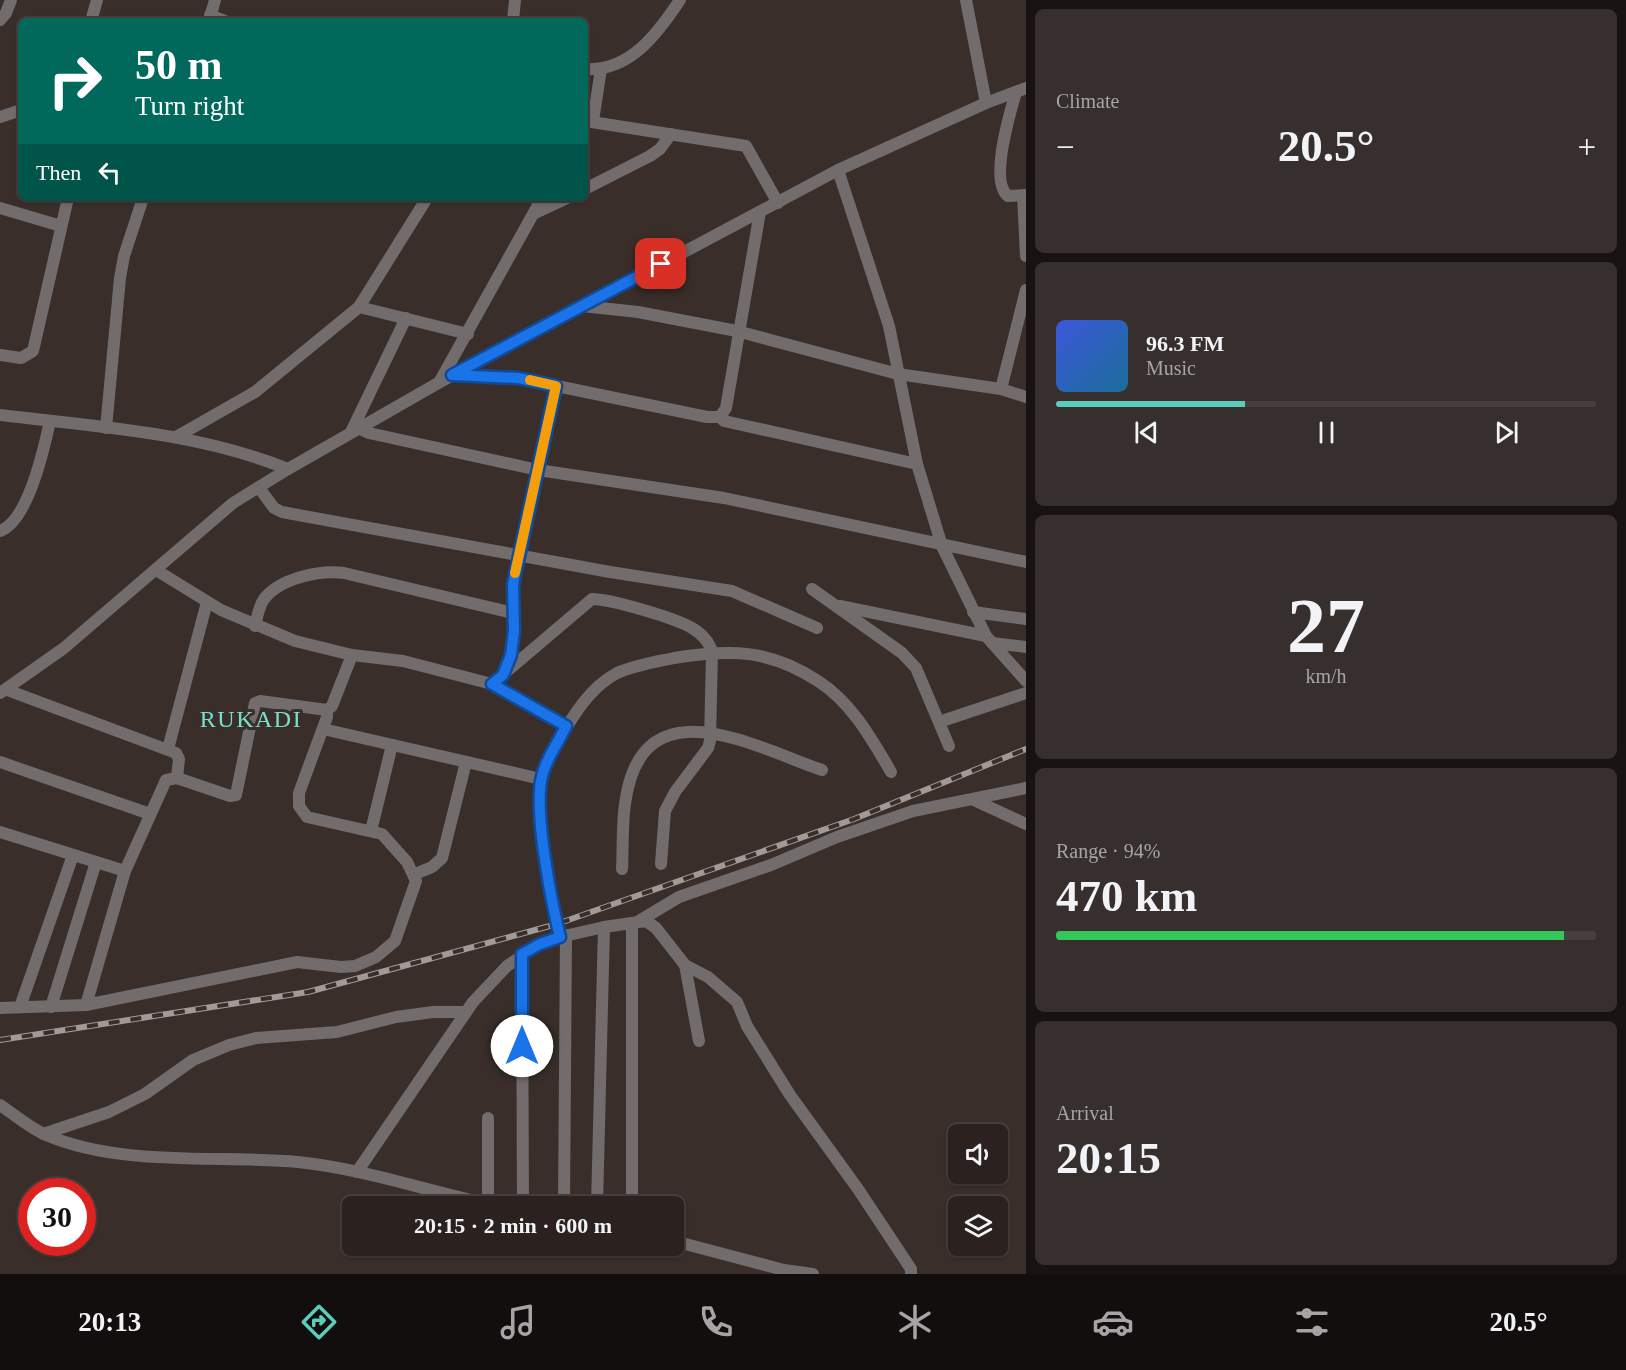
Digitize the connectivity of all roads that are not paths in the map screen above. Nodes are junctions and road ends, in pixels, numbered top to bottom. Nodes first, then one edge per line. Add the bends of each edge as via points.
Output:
1 (11, 0) edge
2 (97, 0) edge
3 (215, 0) edge
4 (515, 0) edge
5 (680, 0) edge
6 (966, 0) edge
7 (92, 18) edge
8 (210, 18) edge
9 (513, 18) edge
10 (0, 20) edge
11 (588, 69) edge
12 (601, 69) junction
13 (1021, 90) edge
14 (986, 103) junction
15 (18, 111) edge
16 (0, 117) edge
17 (589, 121) edge
18 (670, 134) junction
19 (838, 170) junction
20 (588, 187) edge
21 (1024, 195) edge
22 (67, 201) edge
23 (141, 201) edge
24 (425, 201) edge
25 (541, 201) edge
26 (561, 201) edge
27 (777, 203) junction
28 (0, 208) edge
29 (760, 212) junction
30 (535, 213) junction
31 (62, 225) junction
32 (1026, 256) edge
33 (1026, 290) edge
34 (582, 306) junction
35 (359, 307) junction
36 (406, 318) junction
37 (737, 331) junction
38 (468, 334) junction
39 (0, 355) edge
40 (898, 374) junction
41 (452, 375) junction
42 (440, 382) junction
43 (556, 386) junction
44 (1001, 389) junction
45 (1026, 397) edge
46 (0, 415) edge
47 (720, 417) junction
48 (50, 421) junction
49 (106, 428) junction
50 (355, 430) junction
51 (176, 437) junction
52 (917, 464) junction
53 (288, 469) junction
54 (538, 470) junction
55 (260, 489) junction
56 (0, 531) edge
57 (942, 546) junction
58 (518, 555) junction
59 (1026, 562) edge
60 (156, 570) junction
61 (812, 590) dead end
62 (207, 602) junction
63 (833, 604) junction
64 (973, 612) junction
65 (513, 613) junction
66 (1026, 619) edge
67 (255, 626) junction
68 (817, 628) dead end
69 (989, 640) junction
70 (1026, 647) edge
71 (712, 652) junction
72 (352, 655) junction
73 (503, 675) junction
74 (1026, 681) edge
75 (492, 684) junction
76 (3, 692) edge
77 (1026, 693) edge
78 (327, 710) junction
79 (939, 722) junction
80 (566, 726) junction
81 (323, 729) junction
82 (711, 731) junction
83 (392, 745) junction
84 (949, 746) dead end
85 (168, 749) junction
86 (0, 762) edge
87 (466, 762) junction
88 (822, 770) dead end
89 (891, 772) dead end
90 (177, 778) junction
91 (541, 779) junction
92 (1026, 788) edge
93 (974, 800) junction
94 (150, 814) junction
95 (1026, 824) edge
96 (371, 831) junction
97 (0, 832) edge
98 (73, 855) junction
99 (96, 862) junction
100 (661, 864) dead end
101 (622, 869) dead end
102 (125, 871) junction
103 (415, 874) junction
104 (636, 923) junction
105 (604, 927) junction
106 (563, 936) junction
107 (522, 954) junction
108 (685, 965) junction
109 (86, 1005) junction
110 (20, 1007) junction
111 (51, 1007) junction
112 (0, 1008) edge
113 (466, 1012) junction
114 (699, 1041) dead end
115 (0, 1105) edge
116 (488, 1118) dead end
117 (43, 1134) junction
118 (357, 1172) junction
119 (456, 1196) edge
120 (492, 1196) edge
121 (523, 1196) edge
122 (564, 1196) edge
123 (597, 1196) edge
124 (632, 1196) edge
125 (684, 1244) edge
126 (813, 1274) edge
127 (911, 1274) edge

1 - 10 street
2 - 7 street
3 - 8 street
4 - 9 street
5 - 12 street via 648,44 625,60
6 - 14 street
11 - 12 street
12 - 17 street
13 - 14 street
13 - 21 street via 1002,150 1003,189 1008,196
14 - 19 street
15 - 16 street
17 - 18 street
18 - 20 street via 650,156
18 - 27 street via 746,146
19 - 27 street
19 - 40 street via 889,326
21 - 32 street
22 - 31 street
23 - 49 street via 120,278
24 - 35 street
25 - 30 street
26 - 30 street
27 - 29 street
28 - 31 street
29 - 34 street
29 - 37 street
30 - 38 street
31 - 39 street via 33,351 21,358
33 - 44 street
34 - 37 street
34 - 41 street
35 - 36 street
35 - 51 street via 255,392
36 - 38 street
36 - 50 street
37 - 40 street
37 - 47 street via 726,408
38 - 42 street
40 - 44 street
40 - 52 street
41 - 42 street
41 - 43 street via 518,378
42 - 50 street
43 - 47 street
43 - 54 street
44 - 45 street
46 - 48 street
47 - 52 street
48 - 49 street
48 - 56 street via 24,503 11,527
49 - 51 street
50 - 53 street
50 - 54 street
51 - 53 street
52 - 57 street
53 - 55 street
54 - 57 street via 724,498
54 - 58 street
55 - 58 street via 274,508 282,512
55 - 60 street via 233,503
57 - 59 street
57 - 64 street
58 - 65 street
58 - 68 street via 732,591
60 - 62 street
60 - 76 street via 64,648
61 - 63 street
62 - 67 street
62 - 85 street
63 - 69 street
63 - 79 street via 902,653 923,680
64 - 66 street
64 - 69 street
65 - 67 street via 330,571 305,575 267,595
65 - 73 street via 511,655
67 - 72 street
69 - 70 street
69 - 74 street
71 - 73 street via 709,643 690,626 592,599
71 - 80 street via 647,663 616,674 593,692
71 - 82 street
71 - 89 street via 764,656 787,663 819,682 850,707
72 - 75 street via 403,661
72 - 78 street
73 - 75 street
75 - 80 street
76 - 85 street
77 - 79 street
78 - 81 street
78 - 90 street via 255,703 236,795
79 - 84 street
80 - 91 street
81 - 83 street
81 - 96 street via 300,793 300,810 308,817
82 - 88 street
82 - 100 street via 708,748 665,811
82 - 101 street via 677,731 660,737 636,764 624,805
83 - 87 street
83 - 96 street
85 - 90 street via 178,755
86 - 94 street
87 - 91 street
87 - 103 street via 442,858
90 - 94 street via 166,780
91 - 106 street via 544,847
92 - 93 street
93 - 95 street
93 - 104 street via 913,811 837,837 679,897
94 - 102 street
96 - 103 street via 386,837
97 - 98 street
98 - 99 street
98 - 110 street
99 - 102 street
99 - 111 street
102 - 109 street
103 - 109 street via 415,888 395,941 367,961 341,967 288,963
104 - 105 street
104 - 108 street via 646,921 656,928
104 - 124 street
105 - 106 street
105 - 123 street
106 - 107 street
106 - 122 street
107 - 113 street via 493,978
107 - 121 street
108 - 114 street
108 - 127 street via 708,976 737,1002 747,1026 790,1095 858,1189
109 - 111 street
110 - 111 street
110 - 112 street
113 - 117 street via 396,1017 337,1032 256,1038 229,1045 193,1060 146,1094 109,1112
113 - 118 street
115 - 117 street
116 - 120 street
117 - 118 street via 86,1148 124,1153 299,1162
118 - 119 street
125 - 126 street

